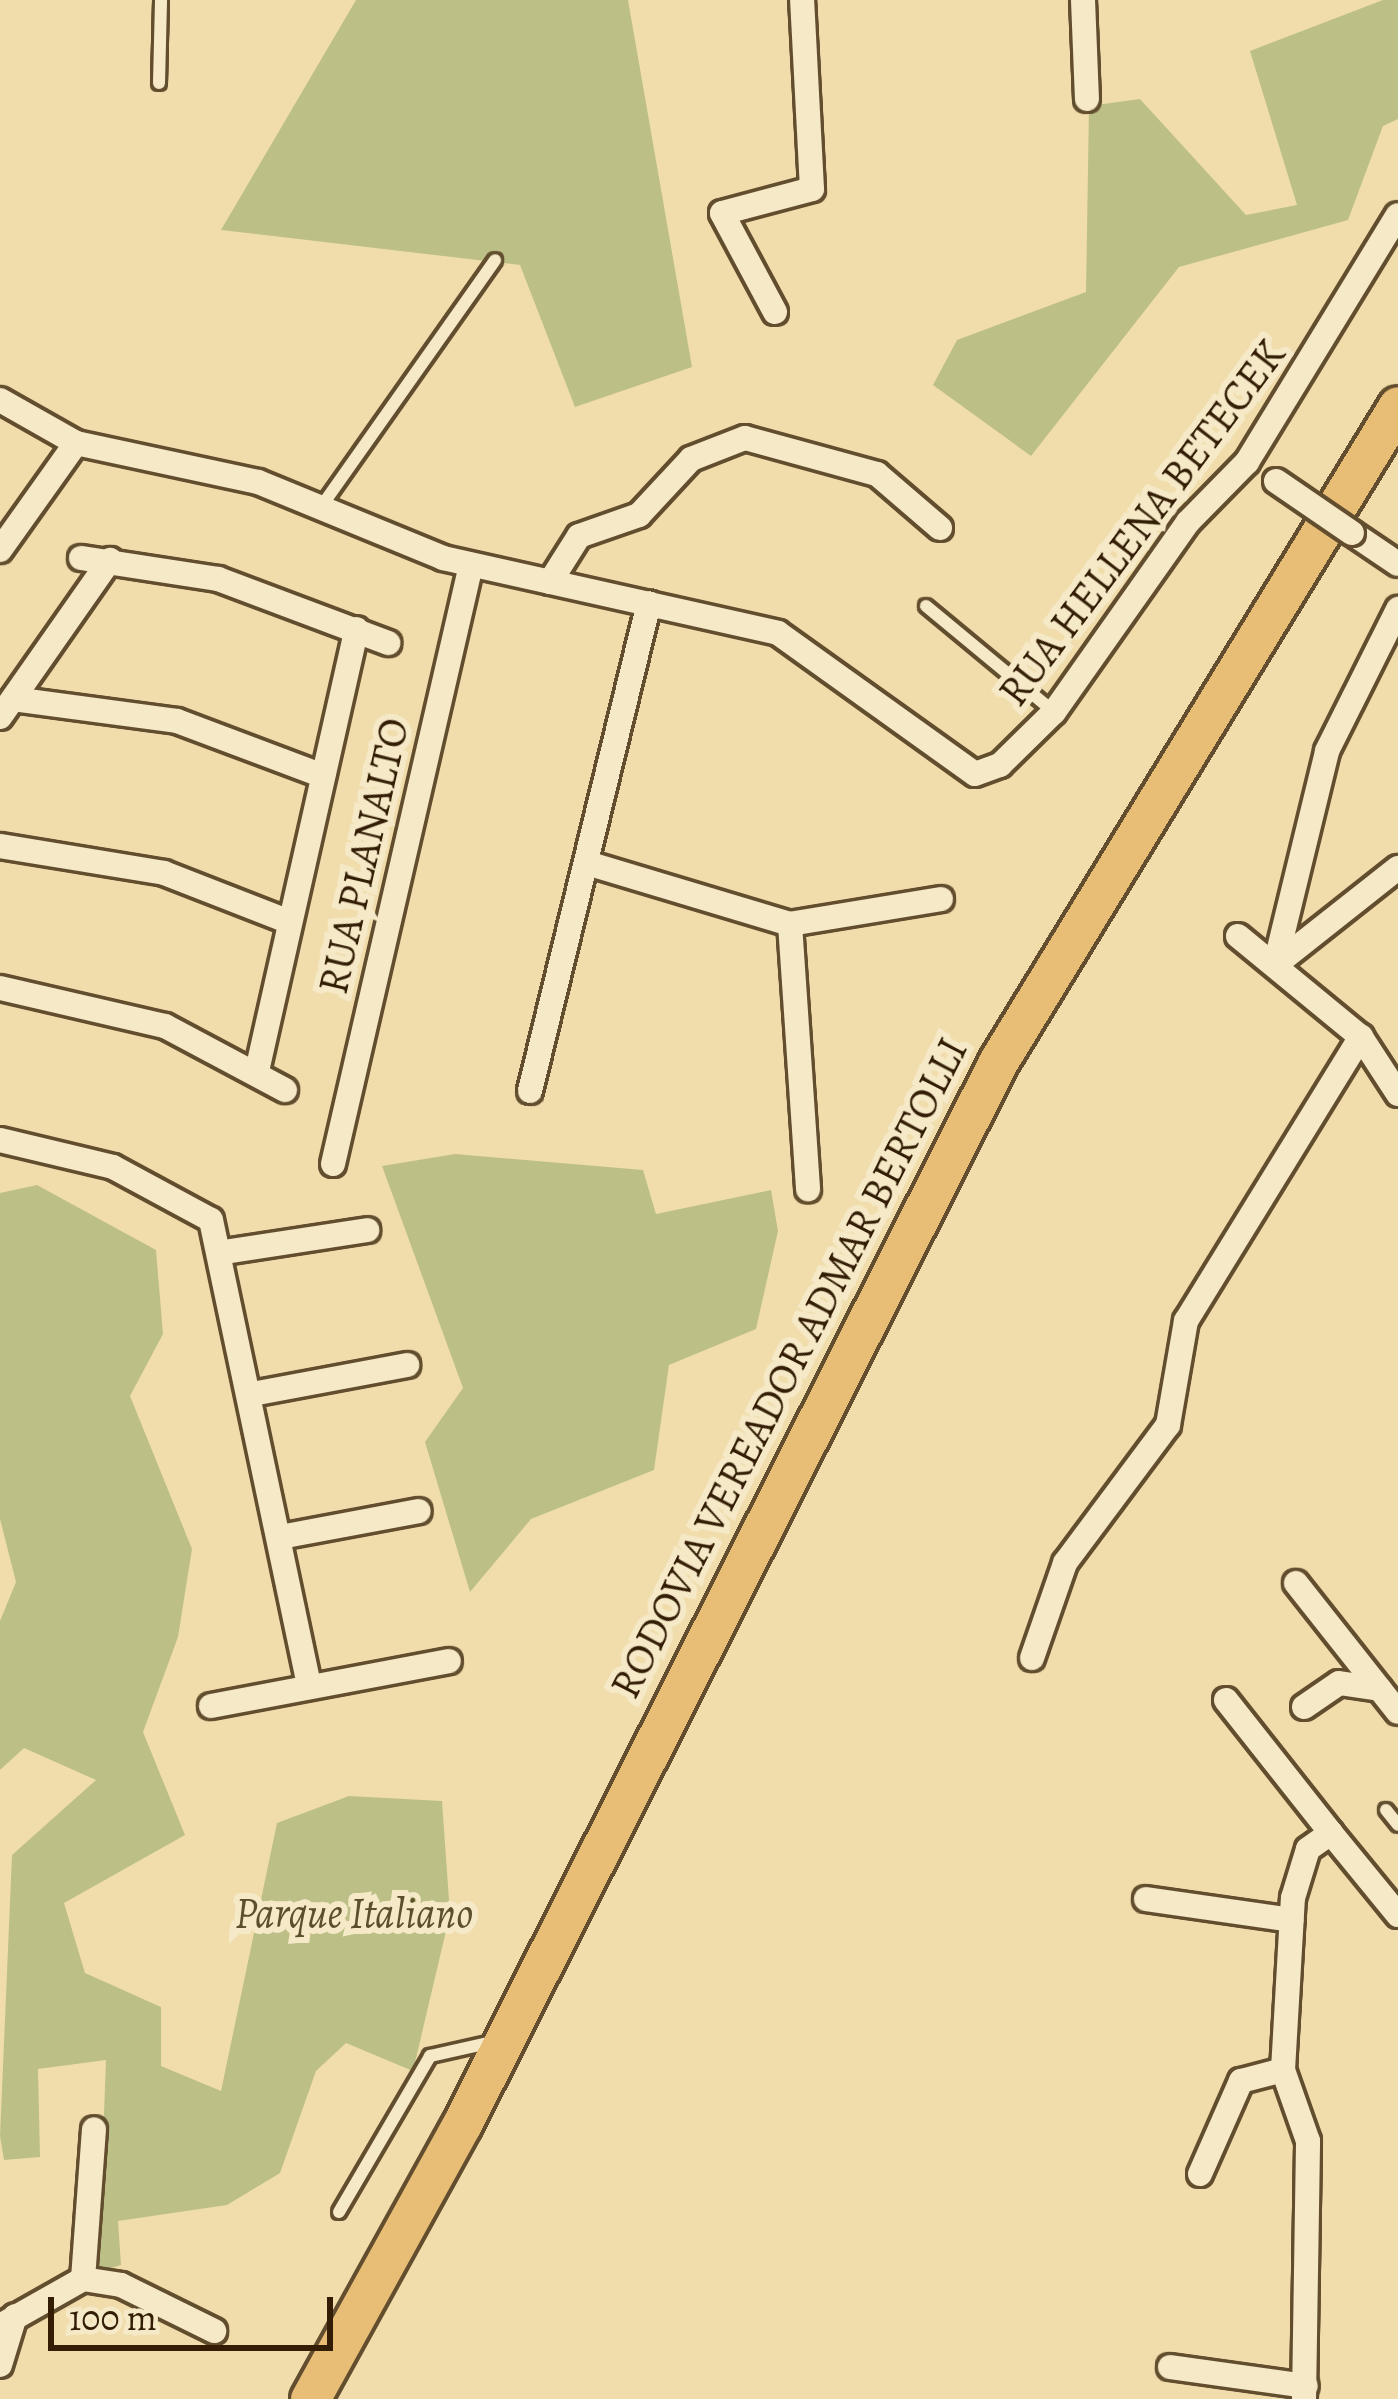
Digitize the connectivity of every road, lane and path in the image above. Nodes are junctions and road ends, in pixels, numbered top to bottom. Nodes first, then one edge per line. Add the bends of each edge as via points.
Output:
1 (161, 0) edge
2 (802, 0) edge
3 (1083, 0) edge
4 (159, 82) dead end
5 (1087, 99) dead end
6 (1398, 215) edge
7 (496, 260) dead end
8 (776, 311) dead end
9 (0, 400) edge
10 (1398, 406) edge
11 (76, 442) junction
12 (1247, 462) junction
13 (321, 507) junction
14 (940, 527) dead end
15 (0, 550) edge
16 (81, 558) dead end
17 (110, 560) junction
18 (1398, 564) edge
19 (471, 566) junction
20 (550, 582) junction
21 (649, 603) junction
22 (926, 606) dead end
23 (1398, 609) edge
24 (357, 629) junction
25 (388, 643) dead end
26 (7, 708) edge
27 (1054, 712) junction
28 (323, 776) junction
29 (0, 846) edge
30 (590, 864) junction
31 (1398, 868) edge
32 (941, 899) dead end
33 (290, 922) junction
34 (790, 924) junction
35 (1238, 936) dead end
36 (1275, 965) junction
37 (0, 988) edge
38 (1361, 1037) junction
39 (257, 1071) junction
40 (285, 1090) dead end
41 (530, 1090) dead end
42 (1398, 1094) edge
43 (0, 1140) edge
44 (333, 1164) dead end
45 (808, 1189) dead end
46 (367, 1230) dead end
47 (224, 1252) junction
48 (407, 1365) dead end
49 (252, 1394) junction
50 (419, 1510) dead end
51 (280, 1537) junction
52 (1296, 1583) dead end
53 (1032, 1658) dead end
54 (449, 1661) dead end
55 (309, 1687) junction
56 (1379, 1689) junction
57 (1226, 1700) dead end
58 (211, 1706) dead end
59 (1304, 1707) dead end
60 (1398, 1712) edge
61 (1386, 1810) dead end
62 (1398, 1825) edge
63 (1331, 1832) junction
64 (1146, 1899) dead end
65 (1398, 1915) edge
66 (1291, 1920) junction
67 (504, 2040) junction
68 (1282, 2070) junction
69 (94, 2129) dead end
70 (1200, 2174) dead end
71 (338, 2212) dead end
72 (83, 2279) junction
73 (8, 2321) edge
74 (214, 2332) dead end
75 (0, 2365) edge
76 (1170, 2367) dead end
77 (1305, 2392) edge
78 (310, 2399) edge

1 - 4 lane
2 - 8 street via 812,189 722,213
3 - 5 street
6 - 12 street, RUA HELLENA BETECEK
7 - 13 lane
9 - 11 street
10 - 67 highway, RODOVIA VEREADOR ADMAR BERTOLLI via 998,1062
11 - 13 street
11 - 15 street
12 - 18 street, bridge
12 - 27 street, RUA HELLENA BETECEK via 1188,522
13 - 19 street
14 - 20 street via 877,474 745,438 691,459 639,515 579,536
16 - 17 street
17 - 24 street via 218,579
17 - 26 street
19 - 20 street
19 - 44 street, RUA PLANALTO
20 - 21 street
21 - 27 street, RUA HELLENA BETECEK via 802,645 975,774 1000,765
21 - 30 street
22 - 27 lane
23 - 36 street via 1327,751
24 - 25 street
24 - 28 street
26 - 28 street via 177,721
28 - 33 street
29 - 33 street via 164,873
30 - 34 street
30 - 41 street
31 - 36 street
32 - 34 street
33 - 39 street
34 - 45 street
35 - 36 street
36 - 38 street
37 - 39 street via 118,1011
38 - 42 street
38 - 53 street via 1186,1321 1168,1425 1065,1563
39 - 40 street
43 - 47 street via 93,1160 184,1198 211,1220
46 - 47 street
47 - 49 street
48 - 49 street
49 - 51 street
50 - 51 street
51 - 55 street
52 - 56 street
54 - 55 street
55 - 58 street
56 - 59 street via 1339,1683
56 - 60 street
57 - 63 street
61 - 62 lane
63 - 65 street
63 - 66 street via 1300,1862
64 - 66 street
66 - 68 street
67 - 71 lane via 430,2056
67 - 78 highway, RODOVIA VEREADOR ADMAR BERTOLLI
68 - 70 street via 1241,2080
68 - 77 street via 1308,2141
69 - 72 street
72 - 73 street
72 - 74 street via 121,2285
73 - 75 street
76 - 77 street

